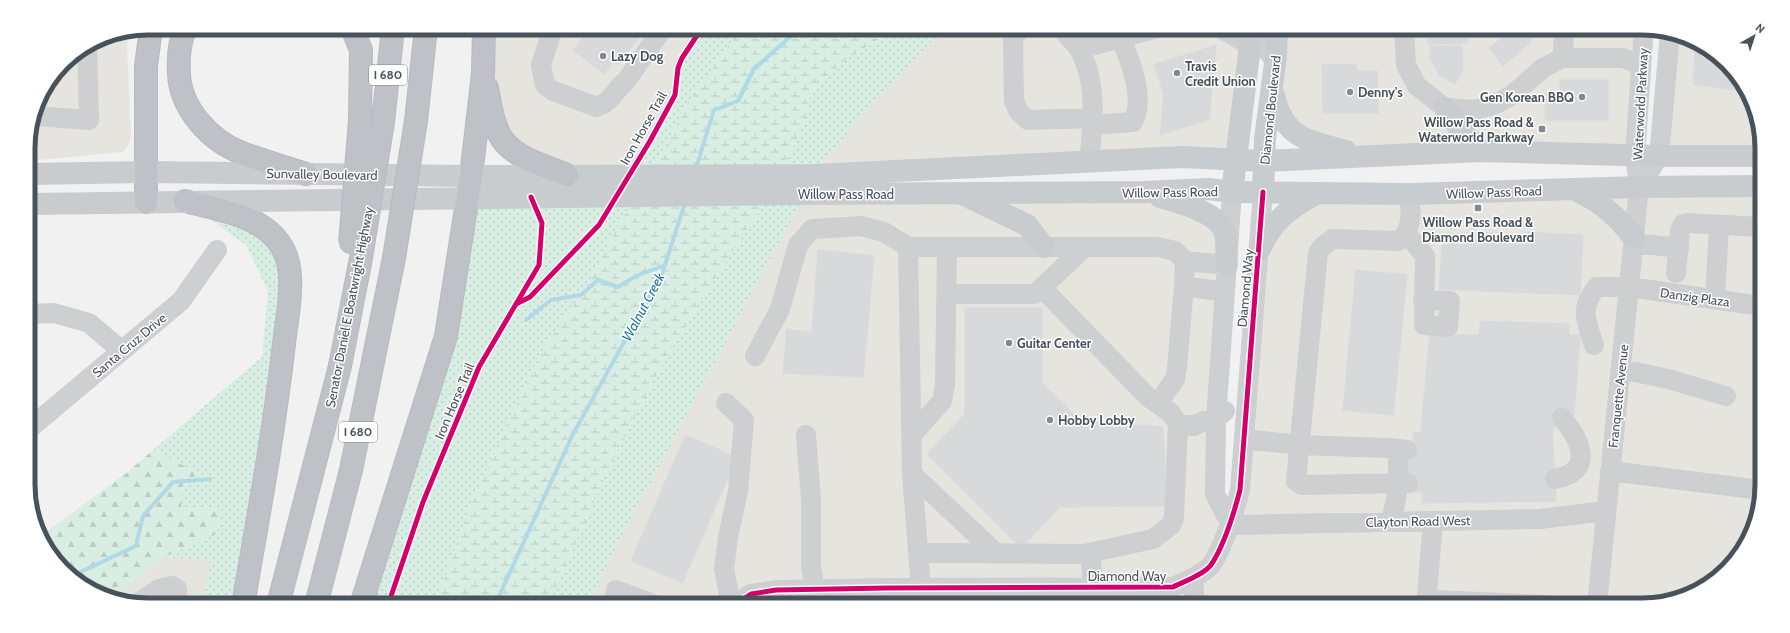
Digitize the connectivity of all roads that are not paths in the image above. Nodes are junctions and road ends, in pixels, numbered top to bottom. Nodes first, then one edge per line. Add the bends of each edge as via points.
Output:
1 (150, 35) edge
2 (184, 35) edge
3 (355, 35) edge
4 (392, 35) edge
5 (425, 35) edge
6 (484, 35) edge
7 (551, 35) edge
8 (658, 35) edge
9 (1015, 35) edge
10 (1067, 35) edge
11 (1113, 35) edge
12 (1119, 35) edge
13 (1404, 35) edge
14 (1564, 35) edge
15 (1643, 35) edge
16 (1250, 36) edge
17 (1275, 37) edge
18 (1670, 39) edge
19 (1079, 49) junction
20 (87, 53) edge
21 (1562, 58) junction
22 (1641, 65) junction
23 (483, 74) junction
24 (1272, 88) junction
25 (1445, 108) junction
26 (40, 116) edge
27 (1092, 122) junction
28 (1481, 150) junction
29 (1635, 154) junction
30 (1361, 156) junction
31 (1659, 156) junction
32 (1755, 156) edge
33 (1236, 160) junction
34 (1264, 161) junction
35 (1089, 162) junction
36 (146, 172) junction
37 (35, 174) edge
38 (306, 174) junction
39 (567, 175) junction
40 (471, 176) junction
41 (615, 176) joint
42 (810, 184) junction
43 (1755, 186) edge
44 (1639, 187) junction
45 (1576, 190) junction
46 (1144, 192) junction
47 (1232, 192) junction
48 (1263, 192) junction
49 (1317, 192) junction
50 (960, 193) junction
51 (1410, 194) junction
52 (603, 196) joint
53 (468, 198) junction
54 (185, 201) junction
55 (146, 202) junction
56 (35, 204) edge
57 (1719, 225) junction
58 (1755, 228) edge
59 (1407, 234) junction
60 (1634, 241) junction
61 (908, 247) junction
62 (1044, 247) junction
63 (1085, 247) junction
64 (948, 248) junction
65 (1679, 248) junction
66 (217, 250) dead end
67 (1259, 251) junction
68 (1185, 260) junction
69 (1227, 265) junction
70 (1676, 273) dead end
71 (1184, 286) junction
72 (1629, 287) junction
73 (1043, 289) junction
74 (1225, 292) junction
75 (947, 294) junction
76 (1715, 300) junction
77 (1755, 305) edge
78 (35, 314) edge
79 (1448, 330) dead end
80 (1623, 348) junction
81 (122, 351) junction
82 (755, 356) dead end
83 (340, 366) junction
84 (1621, 369) junction
85 (1248, 385) junction
86 (1726, 396) dead end
87 (726, 404) dead end
88 (1169, 413) junction
89 (1562, 418) dead end
90 (1210, 420) junction
91 (35, 424) edge
92 (806, 435) dead end
93 (912, 436) junction
94 (1244, 439) junction
95 (1300, 445) junction
96 (1580, 458) junction
97 (1611, 466) junction
98 (912, 474) junction
99 (1555, 479) dead end
100 (1403, 483) junction
101 (1755, 489) edge
102 (1606, 511) junction
103 (1433, 521) junction
104 (1390, 522) junction
105 (1231, 525) junction
106 (918, 553) junction
107 (1090, 553) junction
108 (997, 554) junction
109 (1193, 578) junction
110 (1092, 587) junction
111 (921, 588) junction
112 (815, 589) junction
113 (887, 596) edge
114 (1051, 596) edge
115 (146, 598) edge
116 (178, 598) edge
117 (244, 598) edge
118 (280, 598) edge
119 (318, 598) edge
120 (363, 598) edge
121 (614, 598) edge
122 (637, 598) edge
123 (730, 598) edge
124 (745, 598) edge
125 (1194, 598) edge
126 (1432, 598) edge
127 (1598, 598) edge

1 - 36 highway via 146,66
2 - 38 highway via 178,55 179,82 185,102 201,125 240,153
3 - 83 highway, bridge via 361,50 360,120
4 - 83 highway, Senator Daniel E Boatwright Highway / I 680, bridge via 383,122
5 - 119 highway, I 680, bridge via 416,120 394,258 351,470
6 - 23 highway
7 - 8 street via 541,66 545,85 553,91 597,106 609,102
9 - 27 street via 1013,38 1014,101 1019,112 1028,120
10 - 19 street
11 - 19 street
12 - 27 street via 1135,77 1138,113 1133,122
13 - 25 street via 1406,65 1417,86
14 - 21 street
15 - 22 street, Waterworld Parkway
16 - 33 main road, Diamond Boulevard
17 - 24 main road, Diamond Boulevard
18 - 31 street, Waterworld Parkway
19 - 27 street via 1091,80
20 - 26 street via 89,120
21 - 22 street via 1623,58
21 - 25 street via 1543,68 1512,95 1494,105 1474,110
22 - 29 street, Waterworld Parkway
23 - 39 highway via 492,112 502,138 516,153
23 - 40 highway
24 - 30 main road via 1283,123 1296,134
24 - 34 main road, Diamond Boulevard
25 - 28 main road via 1462,132
27 - 35 street
28 - 29 main road, Willow Pass Road
28 - 30 main road, Willow Pass Road
29 - 31 main road, Willow Pass Road
29 - 44 street, Waterworld Parkway
30 - 34 main road, Willow Pass Road
31 - 32 main road, Willow Pass Road
31 - 44 street, Waterworld Parkway
33 - 34 main road, Willow Pass Road
33 - 35 main road, Willow Pass Road via 1182,157
33 - 47 main road, Diamond Boulevard
34 - 48 main road, Diamond Boulevard
35 - 42 main road, Willow Pass Road
36 - 37 main road, Sunvalley Boulevard
36 - 38 main road, Sunvalley Boulevard
36 - 55 highway
38 - 40 main road, Sunvalley Boulevard
39 - 40 main road, Sunvalley Boulevard
39 - 41 main road, Sunvalley Boulevard
40 - 53 highway
41 - 42 main road, Willow Pass Road
42 - 50 main road, Willow Pass Road
42 - 52 main road, Willow Pass Road
43 - 44 main road, Willow Pass Road
44 - 45 main road, Willow Pass Road
44 - 60 street, Franquette Avenue
45 - 51 main road, Willow Pass Road
45 - 60 main road via 1601,203
46 - 47 main road, Willow Pass Road via 1209,189
46 - 50 main road, Willow Pass Road
46 - 69 main road via 1187,204 1220,223 1225,233
47 - 48 main road, Willow Pass Road
47 - 69 street, Diamond Way
48 - 49 main road, Willow Pass Road
48 - 67 street, Diamond Way
49 - 51 main road, Willow Pass Road
49 - 67 main road via 1295,205 1280,218 1267,233
50 - 62 main road via 1027,225
51 - 59 street via 1410,223
52 - 53 main road, Sunvalley Boulevard
53 - 54 main road, Sunvalley Boulevard
53 - 120 highway via 446,336
54 - 55 main road, Sunvalley Boulevard
54 - 117 highway via 252,221 270,232 283,248 289,263 290,292 280,381 268,468
55 - 56 main road, Sunvalley Boulevard
57 - 58 street
57 - 65 street via 1683,224
57 - 76 street
59 - 79 street via 1425,256 1424,325
59 - 95 street via 1399,241 1332,239 1318,253
60 - 65 street
60 - 72 street, Franquette Avenue
61 - 64 street
61 - 82 street via 884,232 861,226 812,229 798,245 780,308
61 - 93 street
62 - 63 street
62 - 64 street
63 - 68 street via 1158,247 1175,251
63 - 73 street
64 - 75 street
65 - 70 street
66 - 81 street, Santa Cruz Drive via 181,301
67 - 85 street, Diamond Way
68 - 69 street
68 - 71 street
69 - 74 street, Diamond Way
71 - 74 street
71 - 88 street via 1175,380
72 - 76 street, Danzig Plaza
72 - 80 street, Franquette Avenue
72 - 80 street, Danzig Plaza via 1597,287 1588,298 1585,316 1587,345
73 - 75 street via 1036,294
73 - 88 street via 1148,397
74 - 90 street, Diamond Way
75 - 93 street via 945,384 942,401
76 - 77 street, Danzig Plaza
78 - 81 street via 54,313 89,323
80 - 84 street, Franquette Avenue
81 - 91 street, Santa Cruz Drive
83 - 118 highway, Senator Daniel E Boatwright Highway / I 680
84 - 86 street via 1668,379
84 - 97 street, Franquette Avenue
85 - 90 street via 1233,404
85 - 94 street, Diamond Way
87 - 123 street via 744,420 738,491 724,569
88 - 90 street via 1194,426
88 - 107 street via 1174,518 1171,525 1153,539
89 - 96 street via 1576,439
90 - 105 street, Diamond Way via 1216,494
92 - 112 street via 811,500 811,566
93 - 98 street
94 - 95 street
94 - 105 street, Diamond Way via 1240,490
95 - 100 street via 1403,450
95 - 100 street via 1296,481 1302,485
96 - 97 street
96 - 99 street via 1580,466 1575,472 1566,478
97 - 101 street
97 - 102 street, Franquette Avenue
98 - 106 street
98 - 108 street
100 - 104 street
102 - 103 street, Clayton Road West via 1540,519
102 - 127 street, Franquette Avenue
103 - 104 street, Clayton Road West
103 - 126 street via 1427,594
104 - 105 street, Clayton Road West
105 - 109 street, Diamond Way via 1210,565
106 - 108 street
106 - 111 street
107 - 108 street
107 - 110 street
109 - 110 street, Diamond Way via 1174,587
109 - 125 street
110 - 114 street, Diamond Way
111 - 113 street, Diamond Way
111 - 114 street, Diamond Way
112 - 113 street, Diamond Way
112 - 124 street, Diamond Way via 776,590 751,594
115 - 116 street via 159,589 172,586 178,589
121 - 122 street via 616,590

